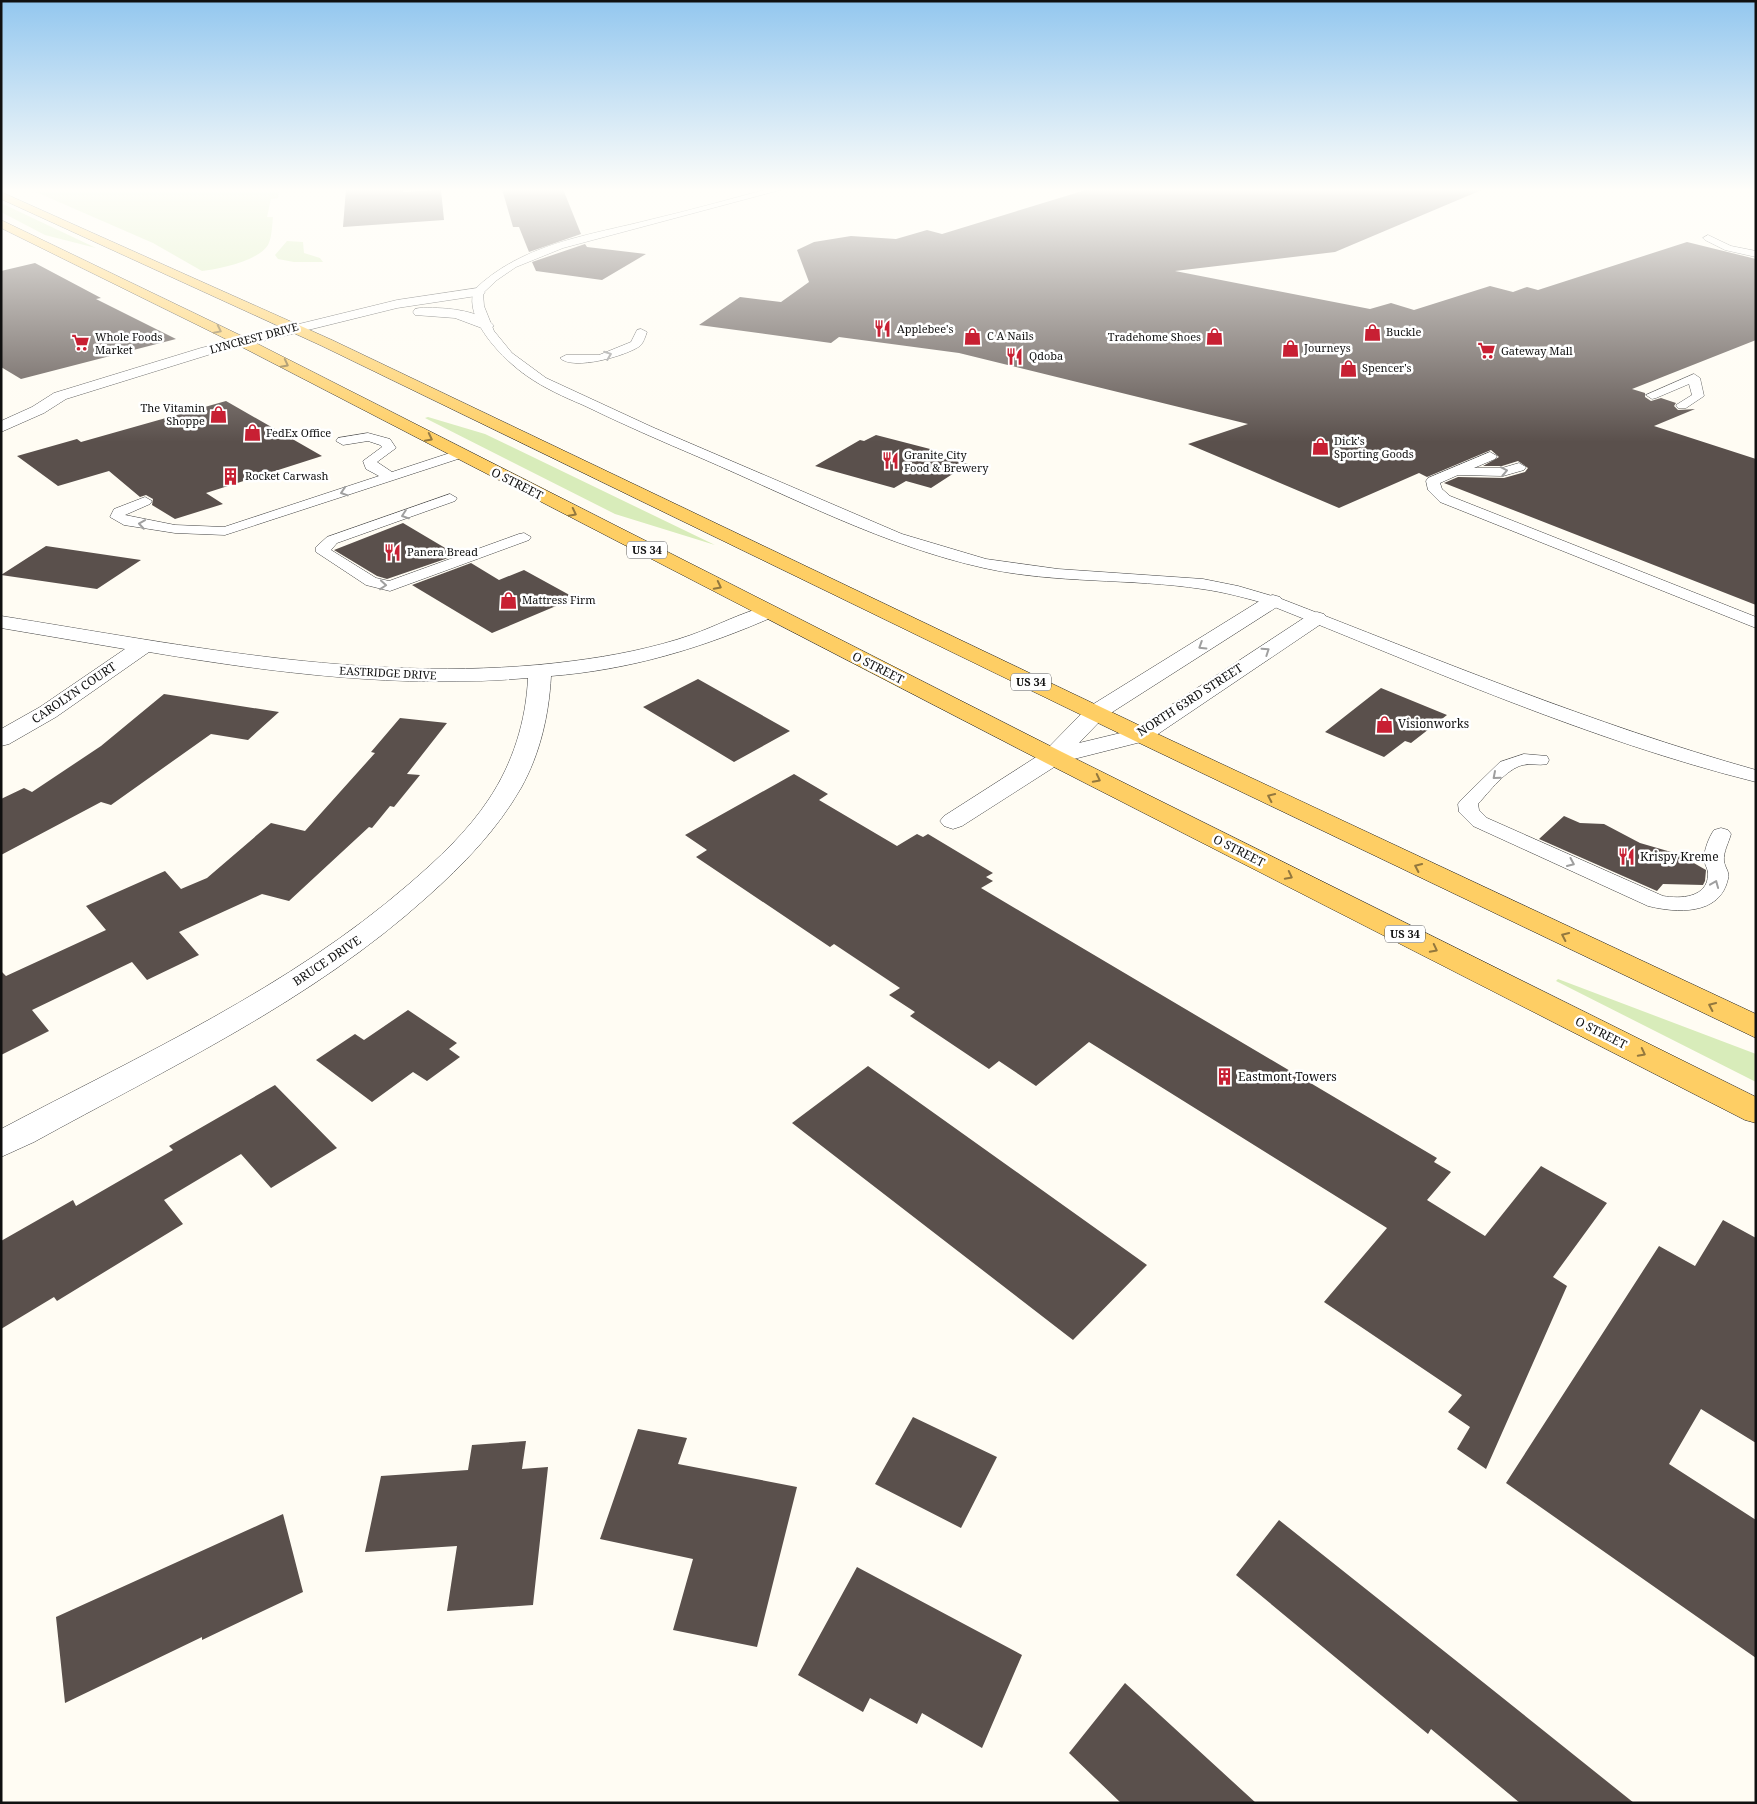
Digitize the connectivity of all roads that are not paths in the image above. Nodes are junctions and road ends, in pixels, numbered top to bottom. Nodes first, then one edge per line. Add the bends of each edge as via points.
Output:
1 (103, 273) edge
2 (173, 273) edge
3 (501, 273) edge
4 (478, 296) junction
5 (386, 316) junction
6 (487, 326) junction
7 (300, 331) junction
8 (641, 332) dead end
9 (247, 344) junction
10 (566, 358) dead end
11 (1652, 395) dead end
12 (1682, 405) dead end
13 (1, 427) edge
14 (343, 440) dead end
15 (459, 454) junction
16 (1490, 456) dead end
17 (1519, 467) dead end
18 (1453, 472) junction
19 (391, 477) junction
20 (450, 498) dead end
21 (145, 501) dead end
22 (524, 538) dead end
23 (1273, 601) junction
24 (768, 612) junction
25 (1317, 618) junction
26 (1, 622) edge
27 (1756, 623) edge
28 (145, 645) junction
29 (540, 671) junction
30 (1095, 712) junction
31 (1141, 735) junction
32 (1, 738) edge
33 (1053, 758) junction
34 (1540, 760) dead end
35 (1756, 776) edge
36 (953, 821) dead end
37 (1720, 834) dead end
38 (1756, 1027) edge
39 (1756, 1111) edge
40 (1, 1144) edge

1 -> 9 main road, O STREET / US 34
2 - 7 main road, US 34
3 - 4 lane via 486,283
4 - 5 street, LYNCREST DRIVE
4 - 6 lane via 478,308
4 - 7 street, LYNCREST DRIVE via 396,304
5 - 6 street via 442,311 469,317
5 - 7 street, LYNCREST DRIVE
6 - 23 lane via 515,363 562,391 923,547 1012,568 1092,577 1202,583
7 - 9 street, LYNCREST DRIVE
7 - 30 main road, US 34
10 -> 8 lane via 601,358 635,344
9 - 13 street, LYNCREST DRIVE via 60,396
9 -> 15 main road, O STREET / US 34
11 - 12 lane via 1694,378 1698,396
14 - 19 lane via 368,437 385,442 389,448 370,461 370,466
15 - 19 lane
15 -> 24 main road, O STREET / US 34
16 - 18 lane
18 -> 17 lane via 1503,472
18 - 27 lane via 1433,481 1435,490 1445,499
19 -> 21 lane via 225,530 175,529 117,517 119,512
20 -> 22 lane via 332,540 323,547 324,552 371,582 390,586
23 - 25 lane
23 -> 30 street
24 - 29 street, EASTRIDGE DRIVE via 721,632 655,653
24 - 33 main road, O STREET / US 34
31 -> 25 street, NORTH 63RD STREET
25 - 35 lane via 1660,748
26 - 28 street, EASTRIDGE DRIVE
28 - 29 street, EASTRIDGE DRIVE via 323,669 398,675
28 - 32 street, CAROLYN COURT via 48,712
29 - 40 street, BRUCE DRIVE via 532,730 509,786 473,836 446,866 391,916 275,995
30 - 31 main road, US 34
30 - 33 street
31 - 33 street, NORTH 63RD STREET
38 -> 31 main road, US 34
33 - 36 street
33 -> 39 main road, O STREET / US 34
34 -> 37 lane via 1519,760 1508,766 1474,795 1468,804 1469,812 1480,822 1669,905 1698,902 1716,886 1719,872 1714,861

